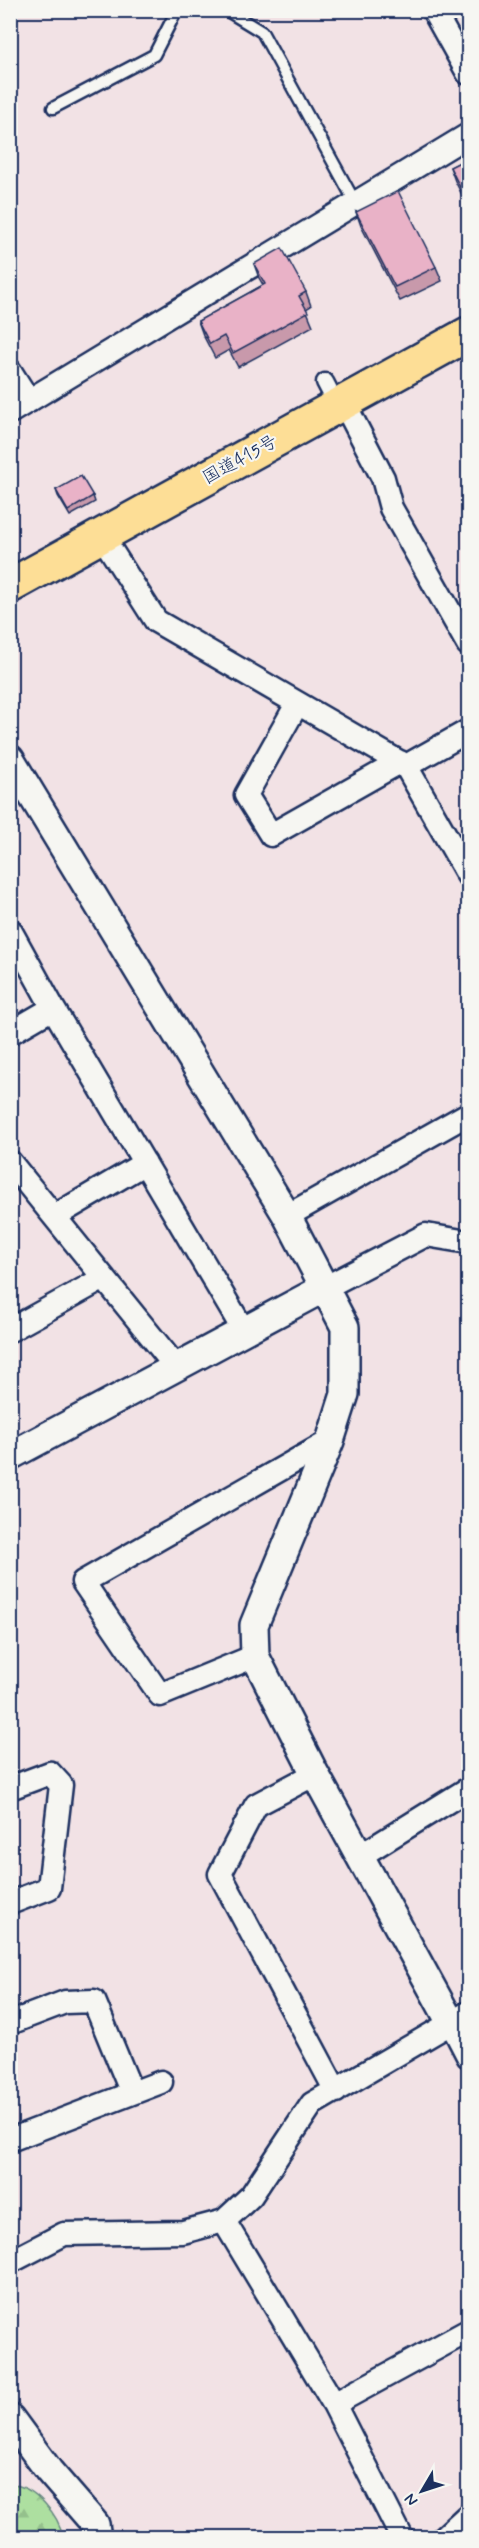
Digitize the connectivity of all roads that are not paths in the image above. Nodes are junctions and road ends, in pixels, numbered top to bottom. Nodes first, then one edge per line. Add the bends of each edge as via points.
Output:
1 (177, 10) edge
2 (226, 10) edge
3 (434, 10) edge
4 (468, 73) edge
5 (53, 108) dead end
6 (468, 135) edge
7 (356, 204) junction
8 (468, 334) edge
9 (10, 370) edge
10 (340, 405) junction
11 (20, 406) edge
12 (102, 536) junction
13 (10, 586) edge
14 (468, 644) edge
15 (297, 704) junction
16 (468, 731) edge
17 (10, 759) edge
18 (403, 764) junction
19 (18, 788) edge
20 (468, 875) edge
21 (10, 930) edge
22 (53, 1008) junction
23 (10, 1033) edge
24 (468, 1114) edge
25 (10, 1162) edge
26 (145, 1163) junction
27 (54, 1216) junction
28 (287, 1216) junction
29 (468, 1242) edge
30 (104, 1278) junction
31 (326, 1287) junction
32 (10, 1330) edge
33 (244, 1331) junction
34 (176, 1367) junction
35 (330, 1441) junction
36 (10, 1456) edge
37 (255, 1656) junction
38 (315, 1774) junction
39 (10, 1788) edge
40 (468, 1789) edge
41 (360, 1856) junction
42 (10, 1903) edge
43 (460, 2018) edge
44 (10, 2023) edge
45 (468, 2056) edge
46 (161, 2082) dead end
47 (336, 2091) junction
48 (132, 2093) junction
49 (10, 2140) edge
50 (224, 2221) junction
51 (10, 2262) edge
52 (468, 2331) edge
53 (334, 2404) junction
54 (10, 2418) edge
55 (468, 2515) edge
56 (97, 2538) edge
57 (402, 2538) edge
58 (443, 2538) edge

1 - 5 lane via 154,55
2 - 7 lane via 262,32
3 - 4 street
6 - 7 street
7 - 11 street
8 - 10 highway, 国道415号
9 - 11 street
10 - 12 highway, 国道415号
10 - 14 street via 383,478 391,508
12 - 13 highway, 国道415号
12 - 15 street via 156,621
15 - 18 street
15 - 18 street via 246,795 270,835
16 - 18 street
17 - 19 street
18 - 20 street
19 - 28 street
21 - 22 street
22 - 23 street
22 - 26 street
24 - 28 street
25 - 27 street
26 - 27 street
26 - 33 street
27 - 30 street
28 - 31 street
29 - 31 street via 426,1235
30 - 32 street
30 - 34 street
31 - 33 street
31 - 35 street via 345,1327 346,1350 345,1394
33 - 34 street
34 - 36 street
35 - 37 street via 254,1625
35 - 37 street via 83,1582 160,1695
37 - 38 street
38 - 41 street
38 - 47 street via 256,1805 220,1874
39 - 42 street via 50,1773 61,1785 49,1888
40 - 41 street
41 - 43 street
43 - 45 street
43 - 47 street
44 - 48 street via 65,2002 94,2001
46 - 48 street
47 - 50 street via 312,2104 251,2196
48 - 49 street
50 - 51 street via 183,2232 64,2235
50 - 53 street
52 - 53 street
53 - 57 street
54 - 56 street via 95,2524
55 - 58 street

